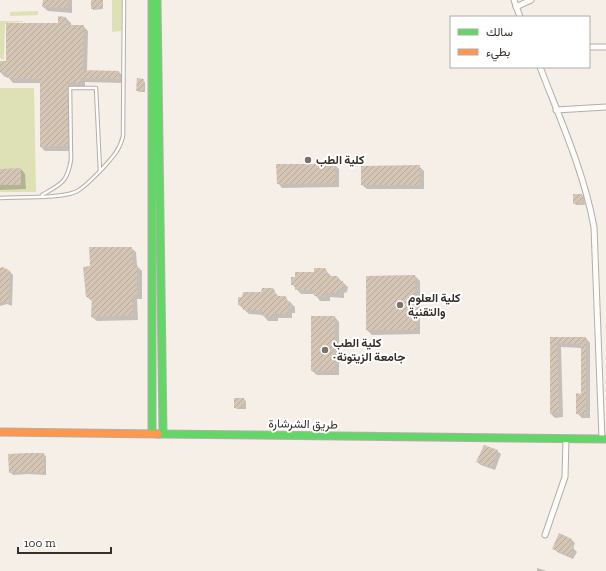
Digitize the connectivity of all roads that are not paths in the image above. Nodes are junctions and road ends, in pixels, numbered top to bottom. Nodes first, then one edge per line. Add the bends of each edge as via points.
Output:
1 (124, 0) edge
2 (152, 0) edge
3 (157, 0) edge
4 (514, 0) edge
5 (531, 0) edge
6 (535, 0) edge
7 (516, 7) junction
8 (520, 16) edge
9 (590, 47) edge
10 (606, 47) edge
11 (540, 68) edge
12 (606, 107) edge
13 (556, 110) junction
14 (100, 172) junction
15 (40, 196) junction
16 (0, 198) edge
17 (0, 432) edge
18 (152, 433) junction
19 (163, 433) junction
20 (566, 439) junction
21 (604, 439) edge
22 (545, 535) dead end

1 - 14 lane via 123,136 118,151
2 - 18 street
3 - 19 street
4 - 7 street
5 - 6 street
5 - 7 street
7 - 8 street
9 - 10 street
11 - 13 street
12 - 13 street
13 - 21 street via 590,202 594,227
14 - 15 lane via 78,191 65,196
14 - 15 lane via 96,88 70,88 69,171 63,183
15 - 16 lane
17 - 18 street, طريق الشرشارة
18 - 19 street, طريق الشرشارة
19 - 20 street, طريق الشرشارة
20 - 21 street, طريق الشرشارة
20 - 22 street via 565,477

